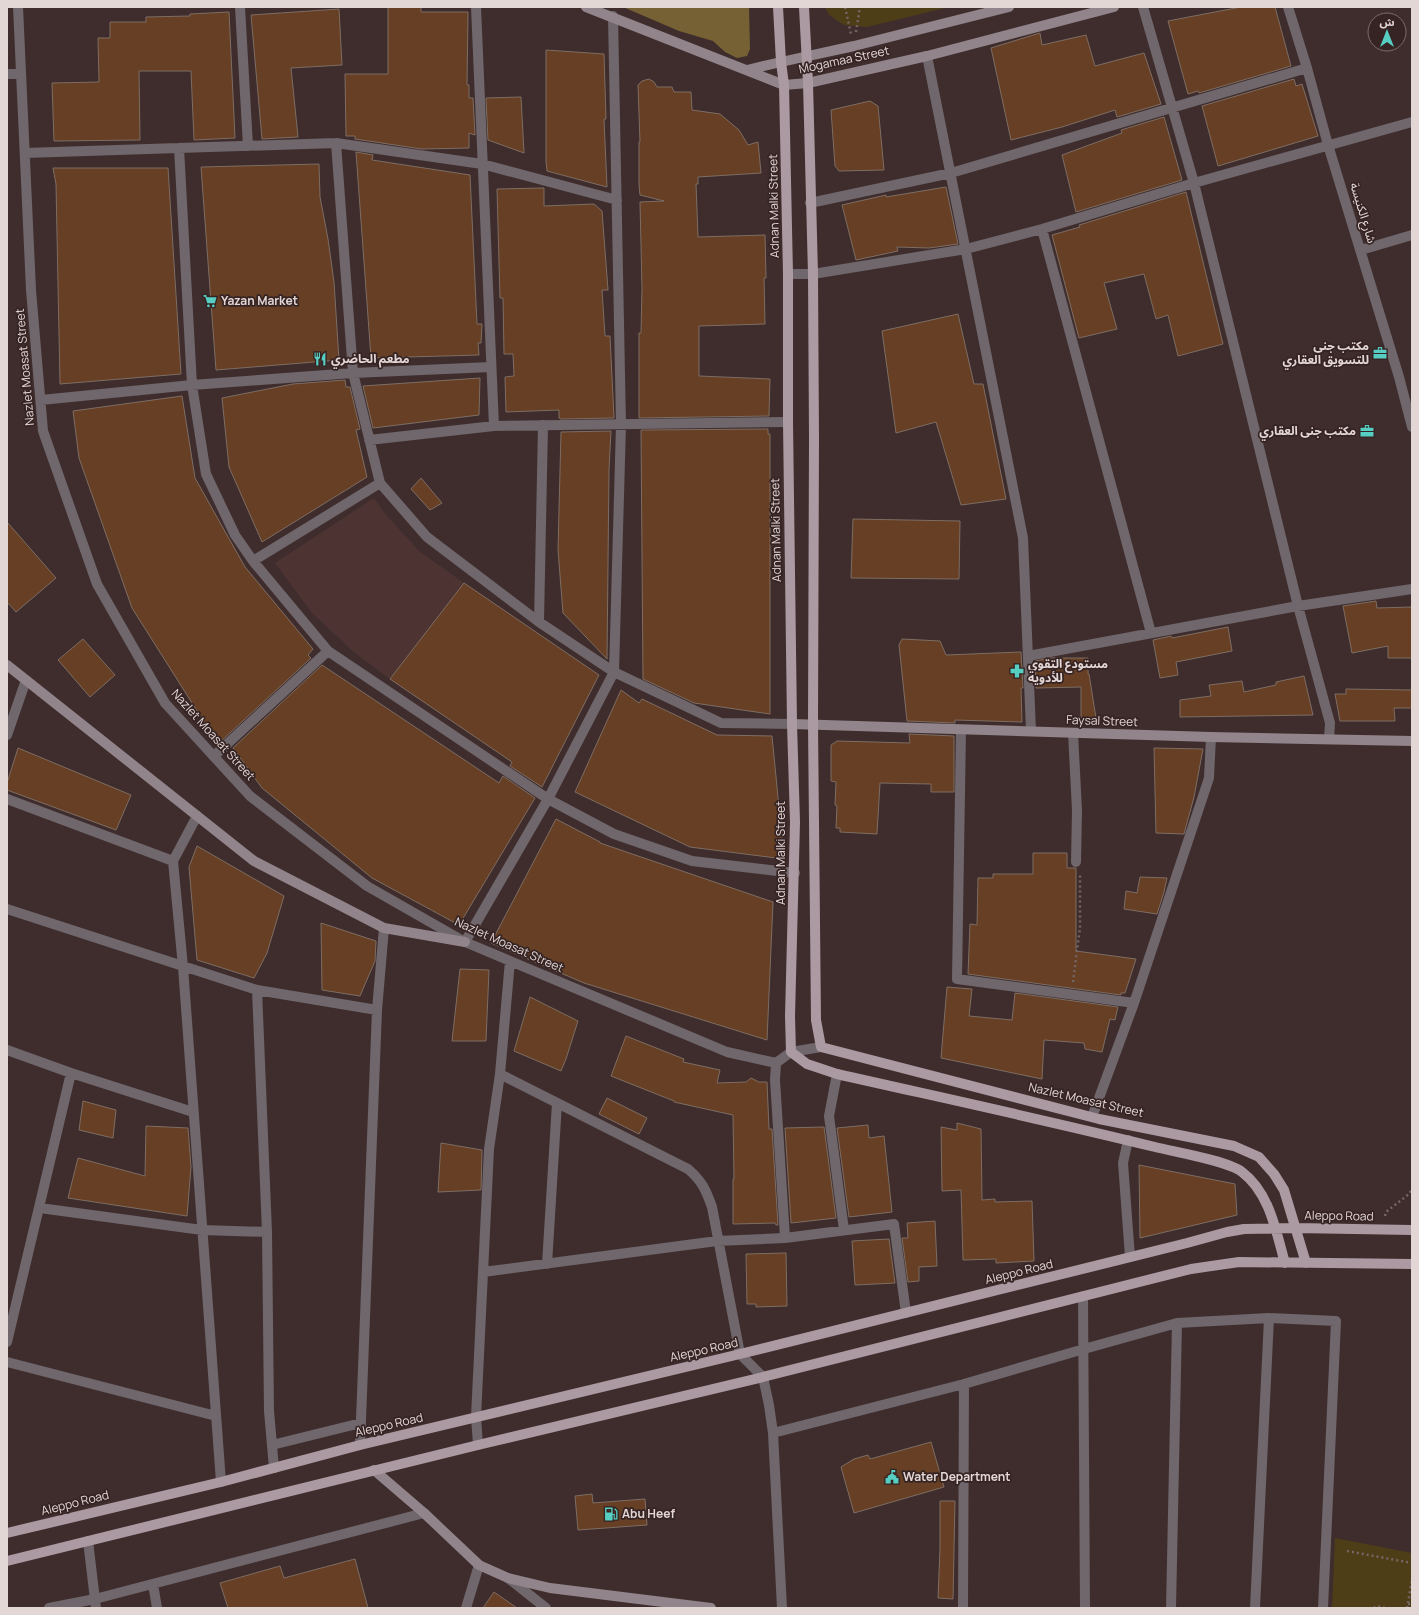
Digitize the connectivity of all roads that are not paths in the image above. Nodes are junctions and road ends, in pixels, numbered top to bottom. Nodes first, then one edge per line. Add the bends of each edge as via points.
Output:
1 (18, 7) edge
2 (240, 7) edge
3 (476, 7) edge
4 (586, 7) edge
5 (778, 7) edge
6 (804, 7) edge
7 (1009, 7) edge
8 (1114, 7) edge
9 (1143, 7) edge
10 (1288, 7) edge
11 (613, 16) junction
12 (927, 56) junction
13 (807, 57) junction
14 (781, 62) junction
15 (1307, 68) junction
16 (747, 70) junction
17 (7, 74) edge
18 (21, 74) junction
19 (808, 83) junction
20 (784, 85) junction
21 (1172, 108) junction
22 (1412, 122) edge
23 (336, 143) junction
24 (1328, 145) junction
25 (248, 146) junction
26 (179, 148) junction
27 (25, 153) junction
28 (482, 164) junction
29 (951, 173) junction
30 (1194, 183) junction
31 (617, 200) junction
32 (810, 203) junction
33 (1042, 229) junction
34 (1412, 235) edge
35 (966, 248) junction
36 (1361, 250) junction
37 (788, 274) junction
38 (813, 274) junction
39 (491, 367) junction
40 (353, 373) junction
41 (192, 385) junction
42 (41, 400) junction
43 (788, 422) junction
44 (621, 424) junction
45 (543, 425) junction
46 (494, 426) junction
47 (1412, 427) edge
48 (369, 440) junction
49 (380, 483) junction
50 (253, 562) junction
51 (1412, 589) edge
52 (1298, 606) junction
53 (539, 622) junction
54 (1152, 633) junction
55 (328, 652) junction
56 (1028, 656) junction
57 (7, 665) edge
58 (614, 672) junction
59 (26, 680) junction
60 (792, 724) junction
61 (813, 725) junction
62 (961, 730) junction
63 (1031, 731) junction
64 (1073, 733) junction
65 (7, 735) edge
66 (1211, 737) junction
67 (1329, 740) junction
68 (1412, 741) edge
69 (214, 756) junction
70 (7, 799) edge
71 (548, 799) junction
72 (198, 816) junction
73 (173, 861) junction
74 (1076, 862) road end
75 (794, 873) junction
76 (7, 909) edge
77 (384, 928) junction
78 (465, 942) junction
79 (510, 961) junction
80 (183, 967) junction
81 (257, 990) junction
82 (1134, 1003) junction
83 (376, 1010) junction
84 (821, 1047) junction
85 (7, 1050) edge
86 (791, 1052) junction
87 (776, 1063) junction
88 (71, 1073) junction
89 (500, 1074) junction
90 (837, 1074) junction
91 (557, 1103) junction
92 (193, 1112) junction
93 (1092, 1117) junction
94 (1128, 1140) junction
95 (40, 1208) junction
96 (1275, 1228) junction
97 (1296, 1228) junction
98 (202, 1230) junction
99 (844, 1230) junction
100 (1412, 1230) edge
101 (267, 1232) junction
102 (785, 1238) junction
103 (718, 1242) junction
104 (1130, 1257) junction
105 (1285, 1263) junction
106 (1306, 1263) junction
107 (547, 1264) junction
108 (1412, 1264) edge
109 (483, 1272) junction
110 (1083, 1296) junction
111 (906, 1313) junction
112 (1269, 1318) junction
113 (1177, 1323) junction
114 (7, 1342) edge
115 (1084, 1349) junction
116 (740, 1354) junction
117 (7, 1362) edge
118 (763, 1377) junction
119 (964, 1384) junction
120 (216, 1416) junction
121 (476, 1418) junction
122 (360, 1423) junction
123 (774, 1433) junction
124 (272, 1445) junction
125 (360, 1445) junction
126 (478, 1445) junction
127 (274, 1468) junction
128 (374, 1470) junction
129 (221, 1482) junction
130 (424, 1513) junction
131 (7, 1533) edge
132 (88, 1541) junction
133 (7, 1561) edge
134 (479, 1565) junction
135 (508, 1578) junction
136 (153, 1584) junction
137 (96, 1603) edge
138 (49, 1608) edge
139 (157, 1608) edge
140 (466, 1608) edge
141 (546, 1608) edge
142 (711, 1608) edge
143 (782, 1608) edge
144 (963, 1608) edge
145 (1085, 1608) edge
146 (1172, 1608) edge
147 (1255, 1608) edge
148 (1323, 1608) edge

1 - 18 street, Nazlet Moasat Street
2 - 25 street
3 - 28 street
4 - 11 main road
5 - 14 main road, Adnan Malki Street
6 - 13 main road
7 - 13 main road, Mogamaa Street
8 - 12 main road, Mogamaa Street
9 - 21 street
10 - 15 street, شارع الكنيسة
11 - 16 main road
11 - 31 street
12 - 19 main road, Mogamaa Street
12 - 29 street
13 - 14 main road, Mogamaa Street
13 - 19 main road
14 - 16 main road, Mogamaa Street
14 - 20 main road, Adnan Malki Street
15 - 21 street
15 - 24 street, شارع الكنيسة
16 - 20 main road, Mogamaa Street
17 - 18 street
18 - 27 street, Nazlet Moasat Street
19 - 20 main road, Mogamaa Street
19 - 32 main road
20 - 37 main road, Adnan Malki Street
21 - 29 street
21 - 30 street
22 - 24 street
23 - 25 street
23 - 28 street
23 - 40 street
24 - 30 street
24 - 36 street, شارع الكنيسة
25 - 26 street
26 - 27 street
26 - 41 street
27 - 42 street, Nazlet Moasat Street
28 - 31 street
28 - 39 street
29 - 32 street
29 - 35 street
30 - 33 street
30 - 52 street
31 - 44 street
32 - 38 main road
33 - 35 street
33 - 54 street
34 - 36 street
35 - 38 street
35 - 56 street via 1023,538
36 - 47 street, شارع الكنيسة
37 - 38 street
37 - 43 main road, Adnan Malki Street
38 - 61 main road
39 - 40 street
39 - 46 street
40 - 41 street
40 - 48 street
41 - 42 street
41 - 50 street via 206,474 235,535
42 - 69 street, Nazlet Moasat Street via 43,431 97,584 164,703
43 - 44 street
43 - 60 main road, Adnan Malki Street
44 - 45 street
44 - 58 street
45 - 46 street
45 - 53 street
46 - 48 street
48 - 49 street
49 - 50 street
49 - 53 street via 427,537
50 - 55 street
51 - 52 street
52 - 54 street
52 - 67 street via 1330,723
53 - 58 street
54 - 56 street
55 - 69 street
55 - 71 street
56 - 63 street
57 - 59 main road
58 - 60 street via 721,723
58 - 71 street
59 - 65 street
59 - 72 main road
60 - 61 main road, Faysal Street
60 - 75 main road, Adnan Malki Street
61 - 62 main road, Faysal Street
61 - 84 main road via 816,1020
62 - 63 main road, Faysal Street
62 - 82 street via 957,979
63 - 64 main road, Faysal Street
64 - 66 main road, Faysal Street
64 - 74 street via 1077,810
66 - 67 main road, Faysal Street
66 - 82 street via 1209,778
67 - 68 main road, Faysal Street
69 - 78 street, Nazlet Moasat Street via 250,796 367,886
70 - 73 street
71 - 75 street via 614,834 692,861
71 - 78 street
72 - 73 street
72 - 77 main road via 254,861
73 - 80 street
75 - 86 main road, Adnan Malki Street
76 - 80 street
77 - 78 main road
77 - 83 street
78 - 79 street, Nazlet Moasat Street
79 - 87 street, Nazlet Moasat Street via 727,1052
79 - 89 street
80 - 81 street
80 - 92 street
81 - 83 street
81 - 101 street
82 - 93 street
83 - 122 street
84 - 86 street, Nazlet Moasat Street
84 - 93 main road, Nazlet Moasat Street
85 - 88 street
86 - 87 street, Nazlet Moasat Street
86 - 90 main road via 807,1064
87 - 102 street
88 - 92 street
88 - 95 street
89 - 91 street
89 - 109 street via 490,1150
90 - 94 main road
90 - 99 street via 830,1116
91 - 103 street via 688,1169 706,1189
91 - 107 street
92 - 98 street
93 - 97 main road, Nazlet Moasat Street via 1234,1146 1259,1157 1284,1190
94 - 96 main road via 1222,1163 1242,1171 1259,1189
94 - 104 street via 1123,1163
95 - 98 street
95 - 114 street
96 - 97 main road, Aleppo Road
96 - 104 main road, Aleppo Road via 1227,1232
96 - 105 main road
97 - 100 main road, Aleppo Road
97 - 106 main road, Nazlet Moasat Street
98 - 101 street
98 - 120 street
99 - 102 street
99 - 111 street via 894,1224
101 - 124 street via 269,1411
102 - 103 street
103 - 107 street
103 - 116 street
104 - 111 main road, Aleppo Road
105 - 106 main road
105 - 110 main road via 1239,1262 1192,1269
106 - 108 main road
107 - 109 street
109 - 121 street
110 - 115 street
110 - 118 main road
111 - 116 main road, Aleppo Road
112 - 113 street
112 - 147 street
112 - 148 street via 1336,1321
113 - 115 street
113 - 146 street
115 - 119 street
115 - 145 street
116 - 118 street
116 - 121 main road, Aleppo Road
117 - 120 street
118 - 123 street
118 - 126 main road
119 - 123 street
119 - 144 street
120 - 129 street
121 - 125 main road, Aleppo Road
121 - 126 street
122 - 124 street
122 - 125 street
123 - 143 street
124 - 127 street
125 - 127 main road, Aleppo Road
126 - 128 main road
127 - 129 main road, Aleppo Road
128 - 130 main road
128 - 132 main road
129 - 131 main road, Aleppo Road
130 - 134 main road
130 - 136 street
132 - 133 main road
132 - 137 street
134 - 135 main road
134 - 140 street
135 - 141 street
135 - 142 main road via 550,1588
136 - 137 street
136 - 139 street
137 - 138 street

